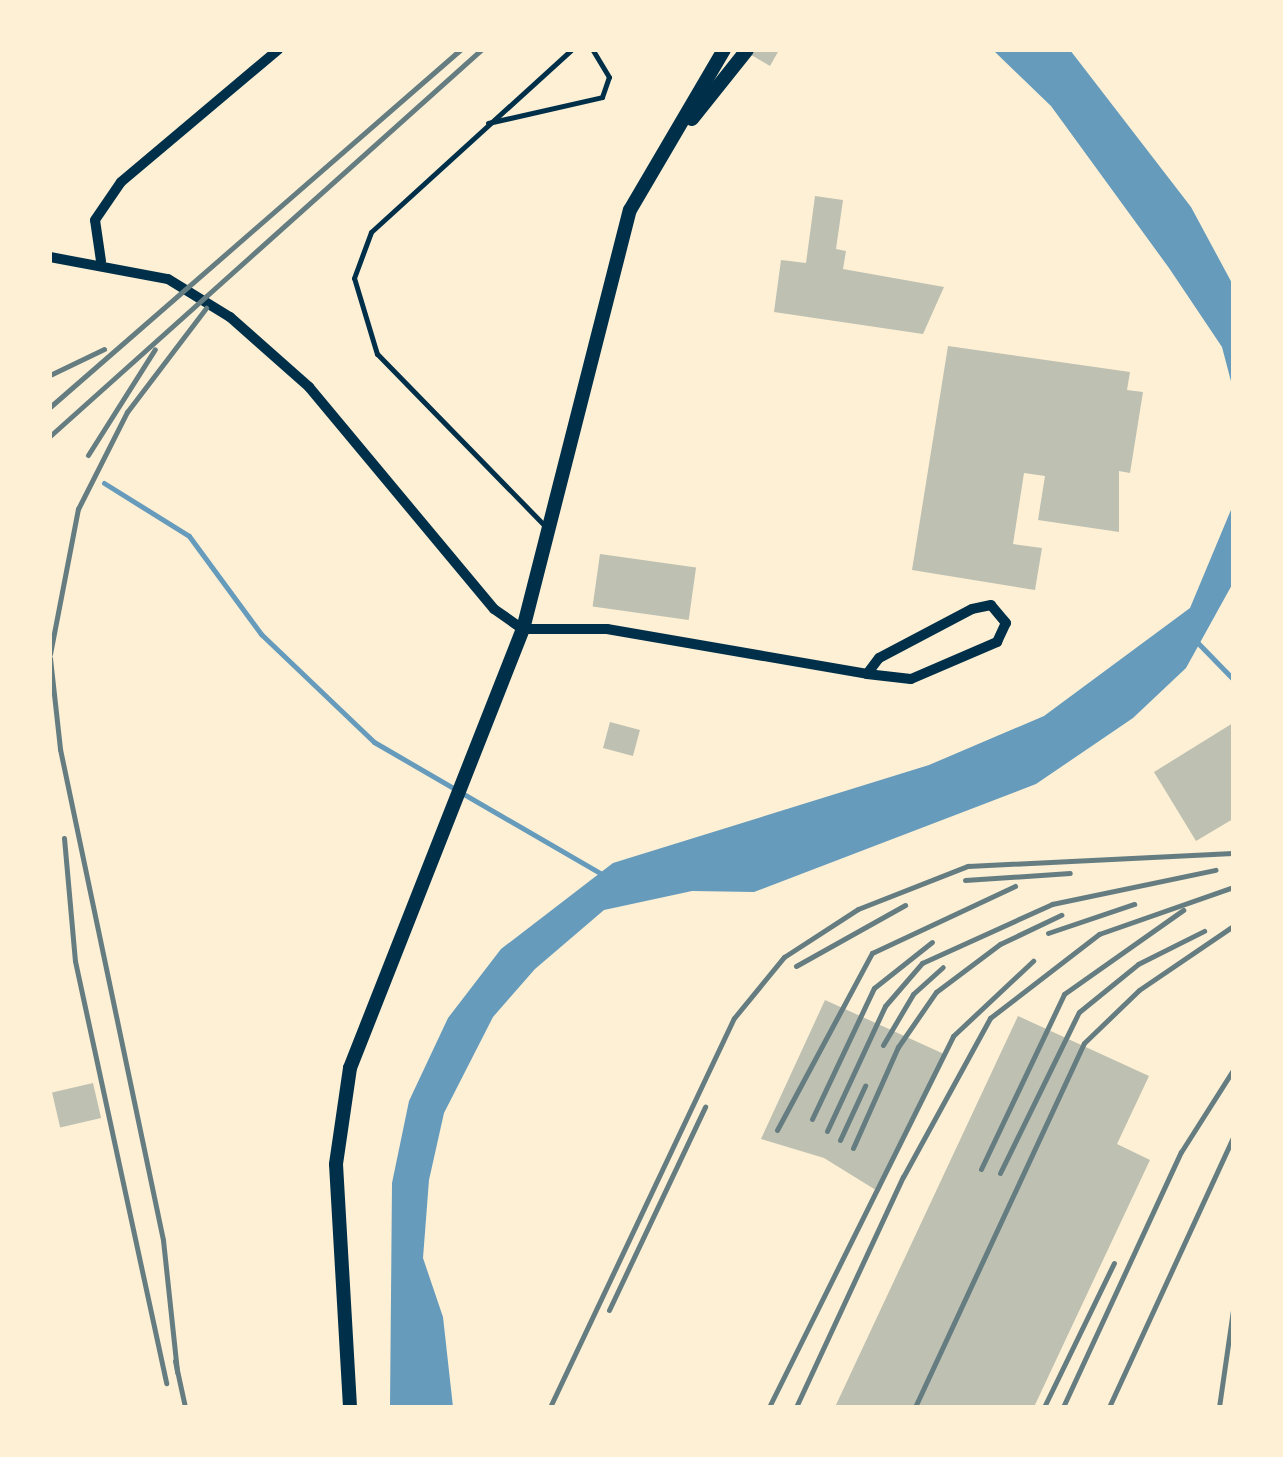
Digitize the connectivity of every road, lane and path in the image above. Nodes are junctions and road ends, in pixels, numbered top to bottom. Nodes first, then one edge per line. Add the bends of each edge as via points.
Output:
1 (278, 50) edge
2 (571, 50) edge
3 (593, 50) edge
4 (724, 50) edge
5 (747, 50) edge
6 (688, 123) junction
7 (485, 124) junction
8 (50, 258) edge
9 (101, 261) junction
10 (549, 530) junction
11 (523, 629) junction
12 (867, 674) junction
13 (350, 1407) edge

1 - 9 street via 121,182 94,220
2 - 7 lane
3 - 7 lane via 609,77 602,97
4 - 6 street
5 - 6 street via 721,94
6 - 10 street via 630,210
7 - 10 lane via 370,232 354,278 360,318 377,354
8 - 9 street
9 - 11 street via 168,280 230,317 309,387 494,609
10 - 11 street
11 - 12 street via 607,629
11 - 13 street via 476,760 367,1016 340,1118 337,1265
12 - 12 street via 911,679 997,642 1006,622 990,605 972,609

